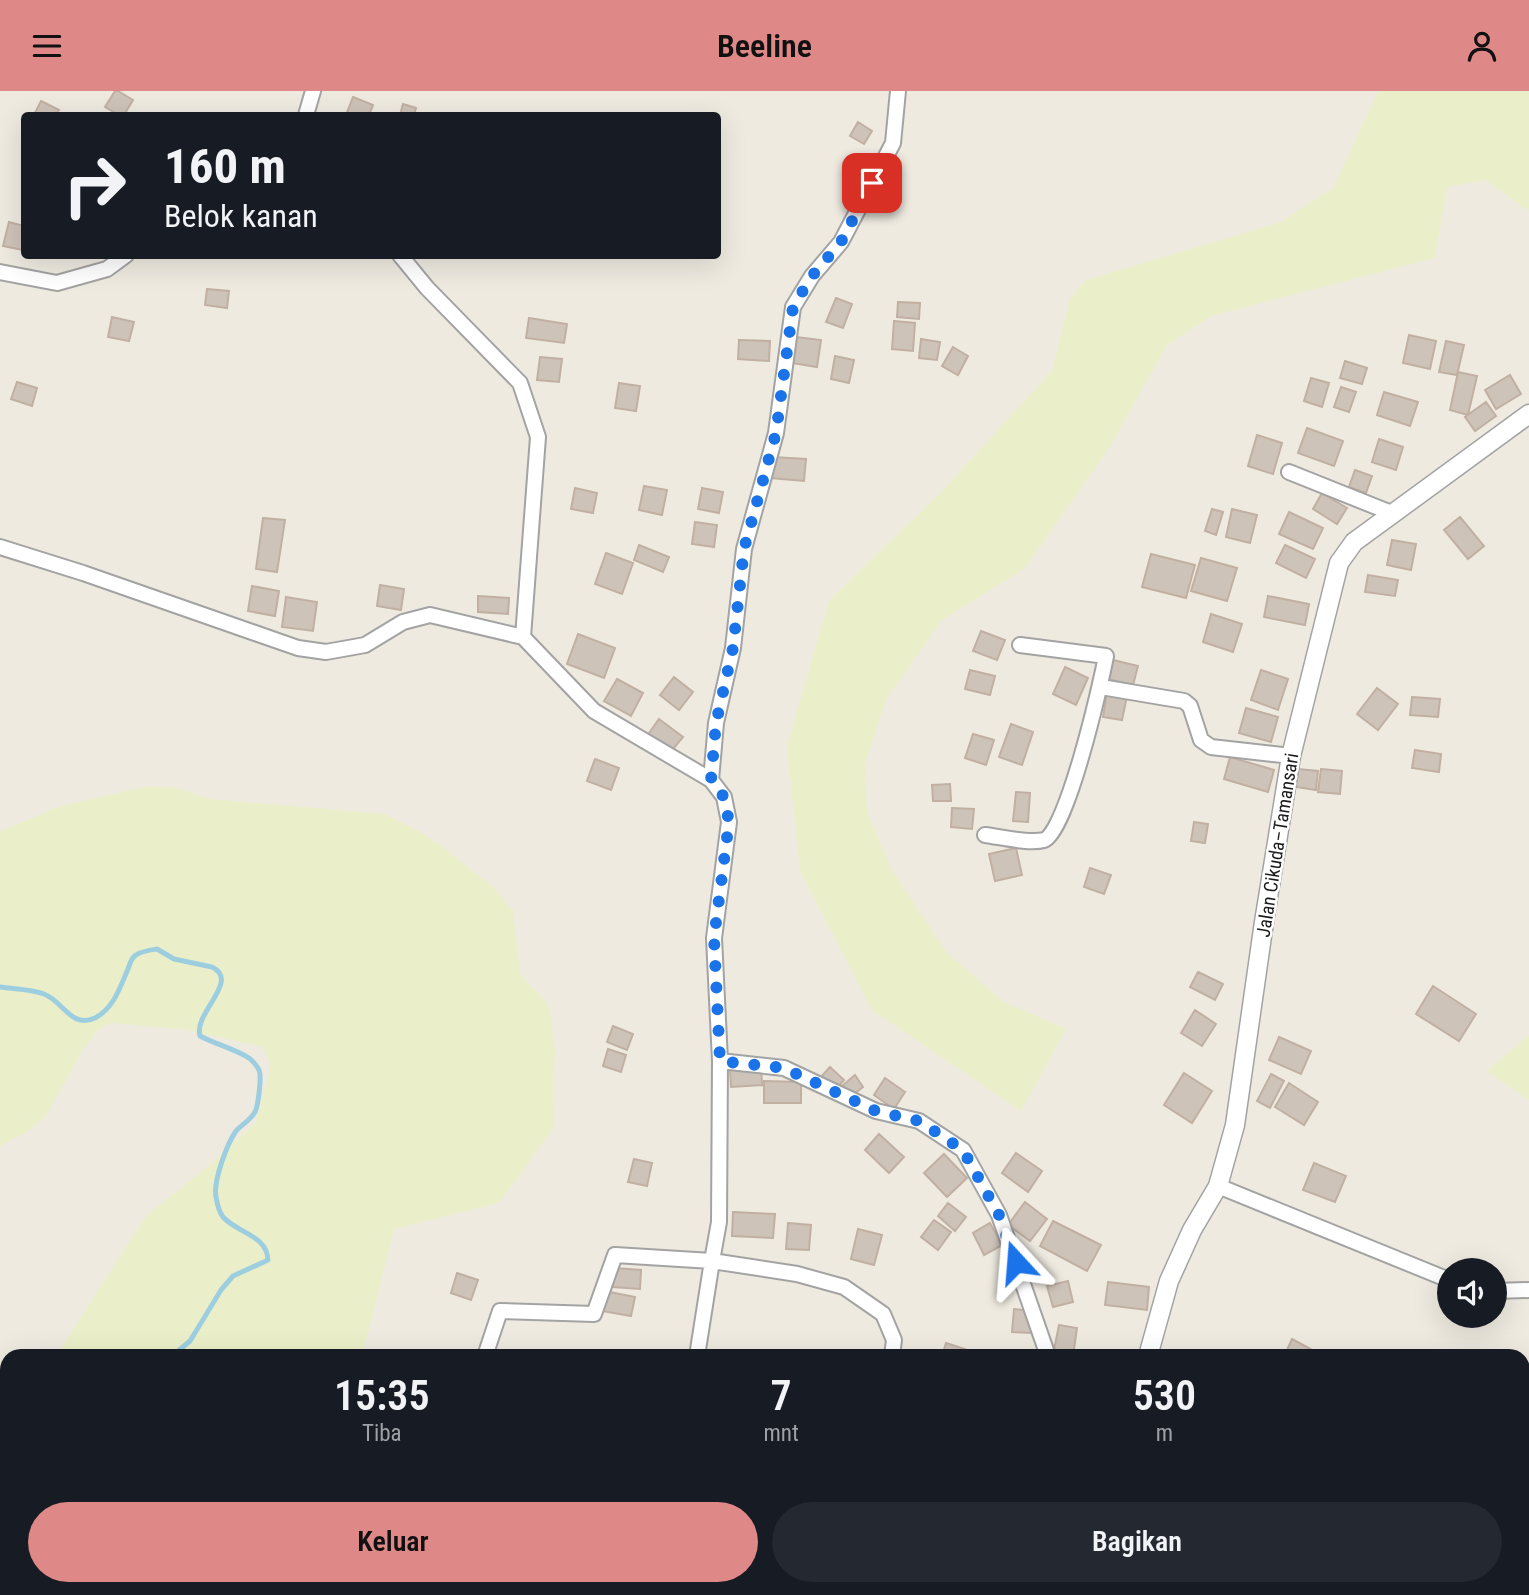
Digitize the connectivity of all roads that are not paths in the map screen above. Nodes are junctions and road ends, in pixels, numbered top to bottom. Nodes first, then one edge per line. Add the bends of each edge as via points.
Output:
1 (313, 91) edge
2 (898, 91) edge
3 (307, 112) edge
4 (121, 259) edge
5 (403, 259) edge
6 (0, 272) edge
7 (1529, 414) edge
8 (1289, 472) dead end
9 (1394, 514) junction
10 (0, 547) edge
11 (523, 637) junction
12 (1020, 646) dead end
13 (1101, 687) junction
14 (1291, 757) junction
15 (711, 780) junction
16 (985, 835) dead end
17 (720, 1061) junction
18 (1218, 1186) junction
19 (712, 1261) junction
20 (1437, 1275) edge
21 (1529, 1290) edge
22 (1507, 1291) edge
23 (487, 1349) edge
24 (698, 1349) edge
25 (893, 1349) edge
26 (1046, 1349) edge
27 (1150, 1349) edge

1 - 3 street
2 - 15 street via 893,143 841,242 793,307 776,433 744,549
4 - 6 street via 107,269 57,283
5 - 11 street via 520,383 538,437
7 - 9 street, Jalan Cikuda–Tamansari
8 - 9 street
9 - 14 street, Jalan Cikuda–Tamansari via 1354,542 1339,563
10 - 11 street via 298,648 326,652 365,645 403,622 430,615
11 - 15 street via 594,711
12 - 13 street via 1106,656
13 - 14 street via 1184,701 1190,706 1201,740 1211,747
13 - 16 street via 1072,787 1050,836 1028,841
14 - 18 street, Jalan Cikuda–Tamansari via 1236,1125
15 - 17 street via 724,797 729,822 714,938
17 - 19 street via 719,1222
17 - 26 street via 784,1068 876,1111 919,1121 963,1150 999,1215
18 - 20 street
18 - 27 street, Jalan Cikuda–Tamansari via 1169,1281
19 - 23 street via 615,1255 594,1314 500,1311
19 - 24 street
19 - 25 street via 797,1274 844,1287 883,1314 894,1340
21 - 22 street

